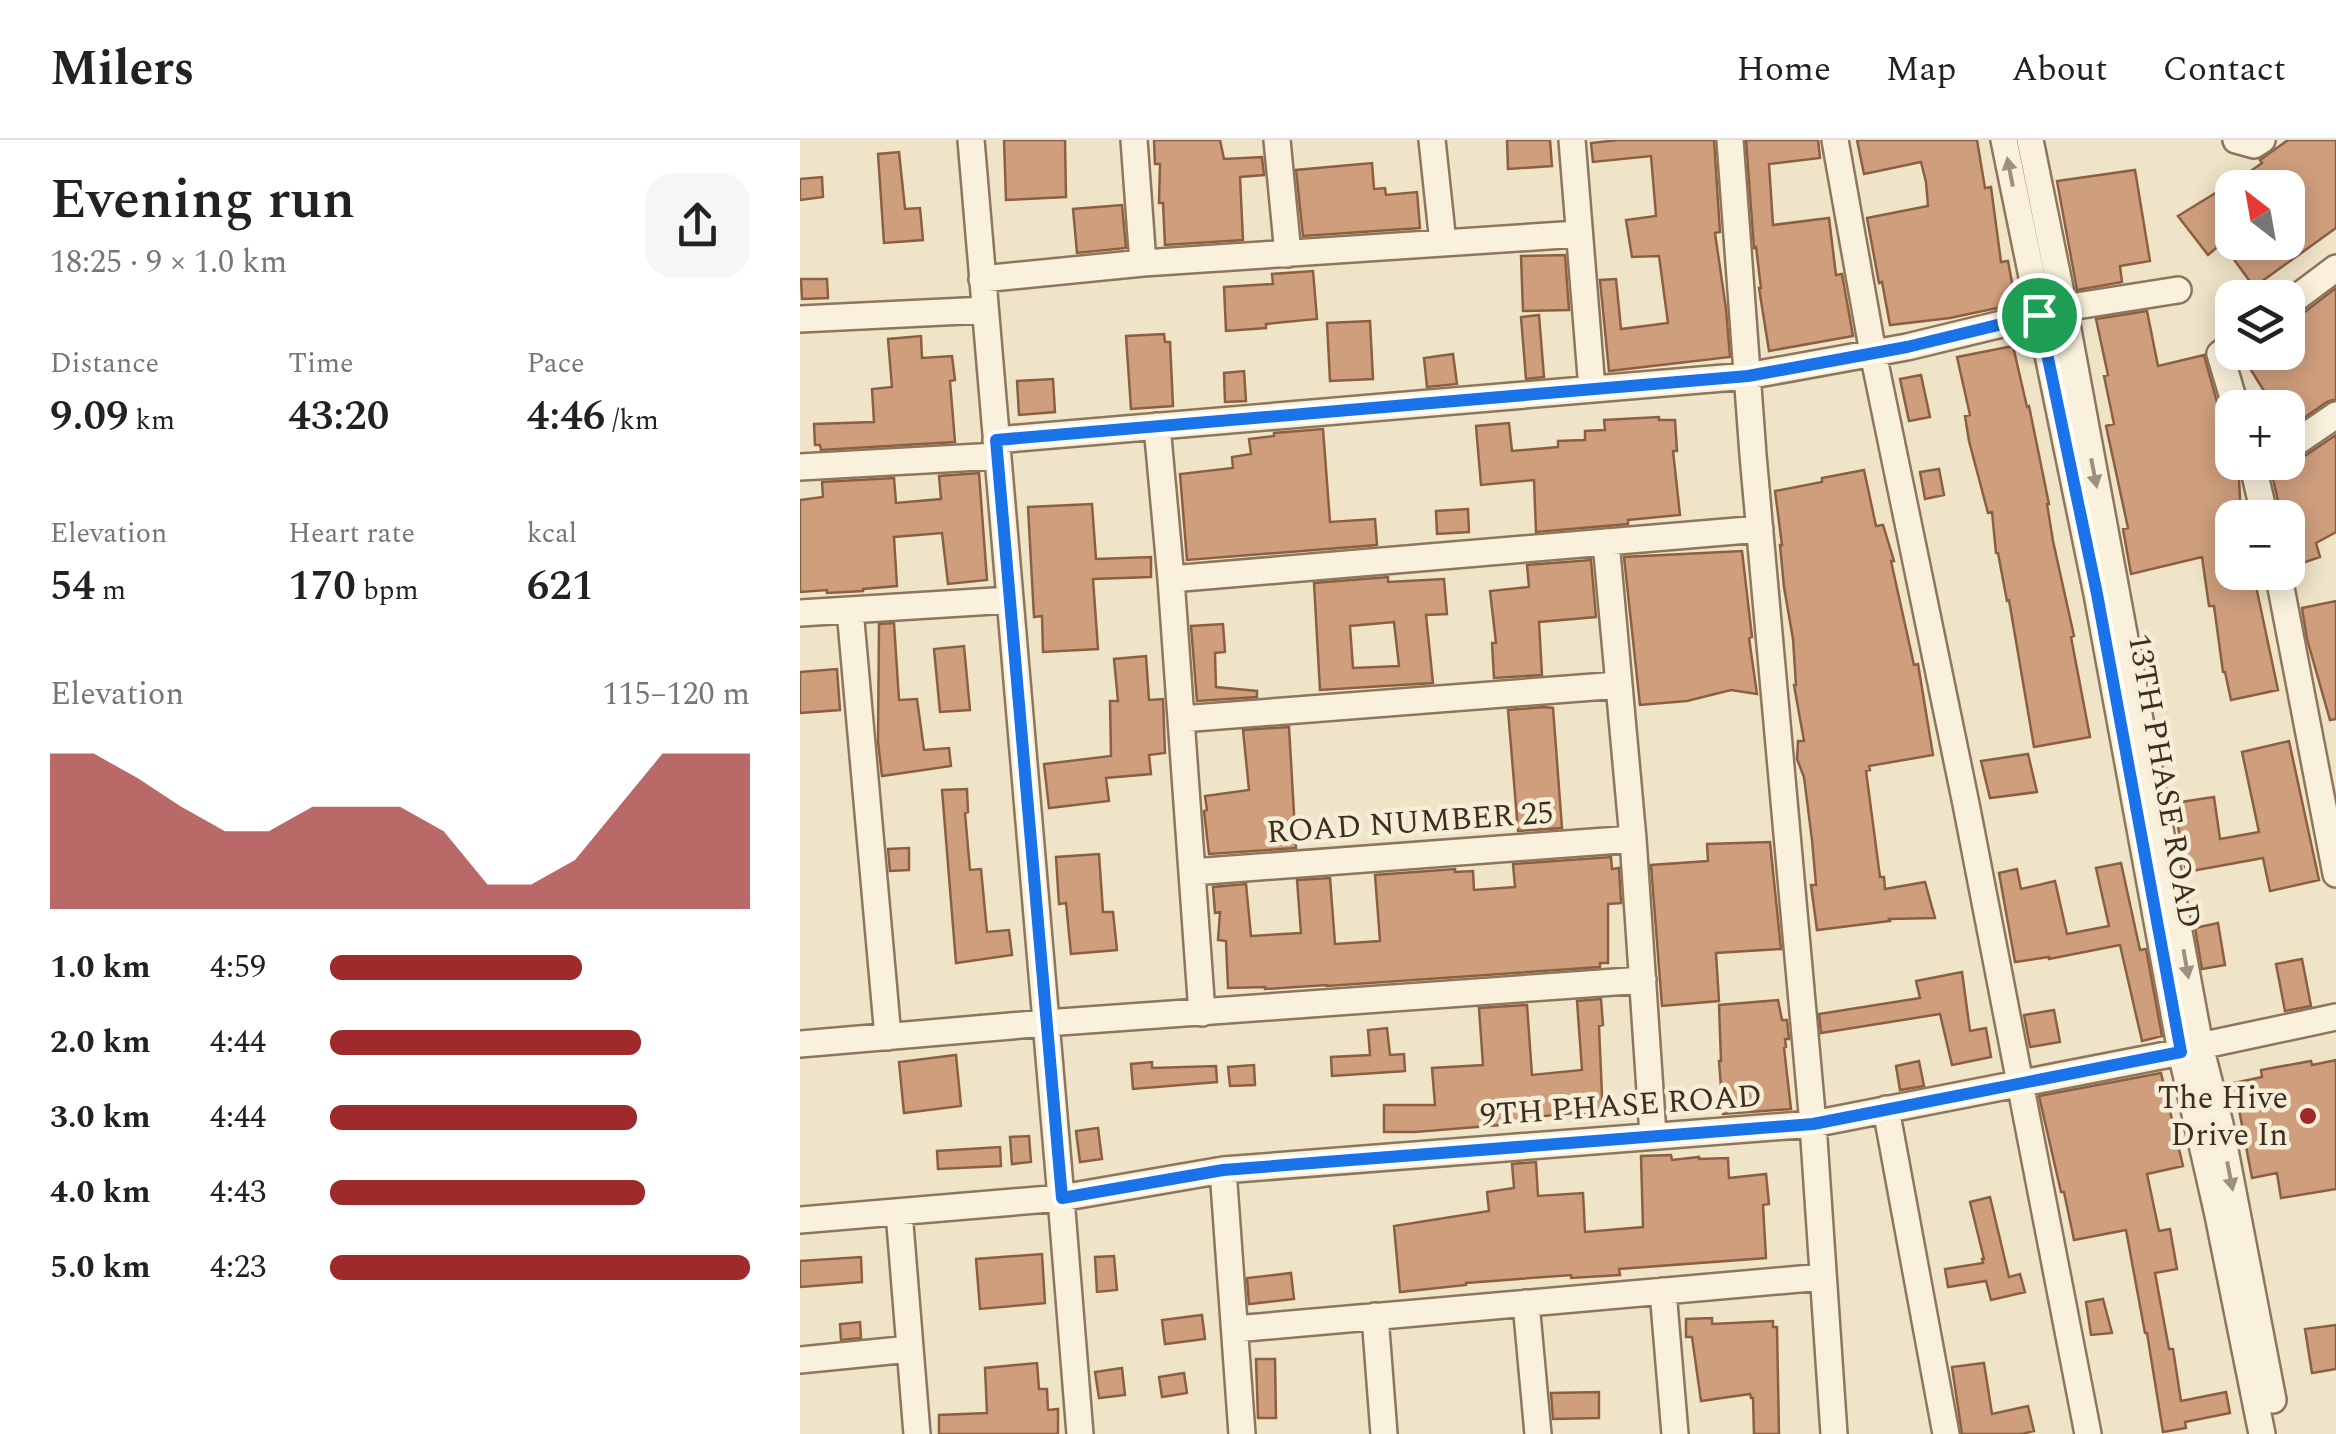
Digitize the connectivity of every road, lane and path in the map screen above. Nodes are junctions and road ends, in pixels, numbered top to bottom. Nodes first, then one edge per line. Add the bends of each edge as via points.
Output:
1 (970, 140) edge
2 (1134, 140) edge
3 (1278, 140) edge
4 (1432, 140) edge
5 (1572, 140) edge
6 (1730, 140) edge
7 (1835, 140) edge
8 (2004, 140) edge
9 (2030, 140) edge
10 (2236, 140) edge
11 (2262, 140) edge
12 (2032, 216) junction
13 (1578, 234) junction
14 (1443, 243) junction
15 (1288, 254) junction
16 (1143, 264) junction
17 (2336, 268) edge
18 (982, 278) junction
19 (2178, 290) dead end
20 (2305, 291) edge
21 (985, 310) junction
22 (2051, 312) junction
23 (800, 319) edge
24 (1874, 353) junction
25 (1748, 376) junction
26 (1592, 390) junction
27 (2336, 414) edge
28 (1158, 426) junction
29 (2305, 436) edge
30 (997, 448) junction
31 (800, 467) edge
32 (1760, 529) junction
33 (1606, 542) junction
34 (1171, 578) junction
35 (2281, 590) edge
36 (1010, 600) junction
37 (850, 610) junction
38 (800, 612) edge
39 (1619, 685) junction
40 (1181, 719) junction
41 (1633, 839) junction
42 (1192, 872) junction
43 (2336, 874) edge
44 (1642, 980) junction
45 (1202, 1013) junction
46 (2336, 1017) edge
47 (1046, 1023) junction
48 (888, 1037) junction
49 (800, 1044) edge
50 (2191, 1049) junction
51 (2020, 1084) junction
52 (1886, 1109) junction
53 (1813, 1124) junction
54 (2208, 1124) junction
55 (1653, 1134) junction
56 (1223, 1170) junction
57 (1062, 1198) junction
58 (899, 1212) junction
59 (800, 1220) edge
60 (1822, 1277) junction
61 (1663, 1291) junction
62 (1526, 1303) junction
63 (1375, 1316) junction
64 (1235, 1329) junction
65 (910, 1349) junction
66 (800, 1360) edge
67 (917, 1434) edge
68 (1080, 1434) edge
69 (1242, 1434) edge
70 (1384, 1434) edge
71 (1538, 1434) edge
72 (1675, 1434) edge
73 (1834, 1434) edge
74 (1946, 1434) edge
75 (2088, 1434) edge
76 (2262, 1434) edge
77 (2279, 1434) edge

1 - 18 street
2 - 16 street
3 - 15 street
4 - 14 street
5 - 13 street
6 - 25 street
7 - 24 street
12 -> 8 street, 13TH PHASE ROAD
9 - 12 street, 13TH PHASE ROAD
10 - 11 street
12 - 22 street, 13TH PHASE ROAD
13 - 14 street
13 - 26 street
14 - 15 street
15 - 16 street
16 - 18 street
17 - 20 street
18 - 21 street
19 - 22 street
21 - 23 street
21 - 30 street
22 - 24 street
22 - 50 street, 13TH PHASE ROAD via 2097,594
24 - 25 street
24 - 51 street
25 - 26 street
25 - 32 street
26 - 28 street
27 - 29 street
28 - 30 street
28 - 34 street
30 - 31 street
30 - 36 street
32 - 33 street
32 - 53 street
33 - 34 street
33 - 39 street
34 - 40 street
35 - 43 street
36 - 37 street
36 - 47 street
37 - 38 street
37 - 48 street
39 - 40 street
39 - 41 street
40 - 42 street
41 - 42 street, ROAD NUMBER 25
41 - 44 street
42 - 45 street
44 - 45 street
44 - 55 street
45 - 47 street
46 - 50 street, 9TH PHASE ROAD
47 - 48 street
47 - 57 street
48 - 49 street
50 - 51 street, 9TH PHASE ROAD
50 - 54 street, 13TH PHASE ROAD
51 - 52 street, 9TH PHASE ROAD
51 - 75 street
52 - 53 street, 9TH PHASE ROAD
52 - 74 street
53 - 55 street, 9TH PHASE ROAD
53 - 60 street
54 - 76 street, 13TH PHASE ROAD
54 -> 77 street, 13TH PHASE ROAD
55 - 56 street, 9TH PHASE ROAD
56 - 57 street, 9TH PHASE ROAD
56 - 64 street
57 - 58 street, 9TH PHASE ROAD
57 - 68 street
58 - 59 street, 9TH PHASE ROAD
58 - 65 street
60 - 61 street
60 - 73 street
61 - 62 street
61 - 72 street
62 - 63 street
62 - 71 street
63 - 64 street
63 - 70 street
64 - 69 street
65 - 66 street
65 - 67 street

